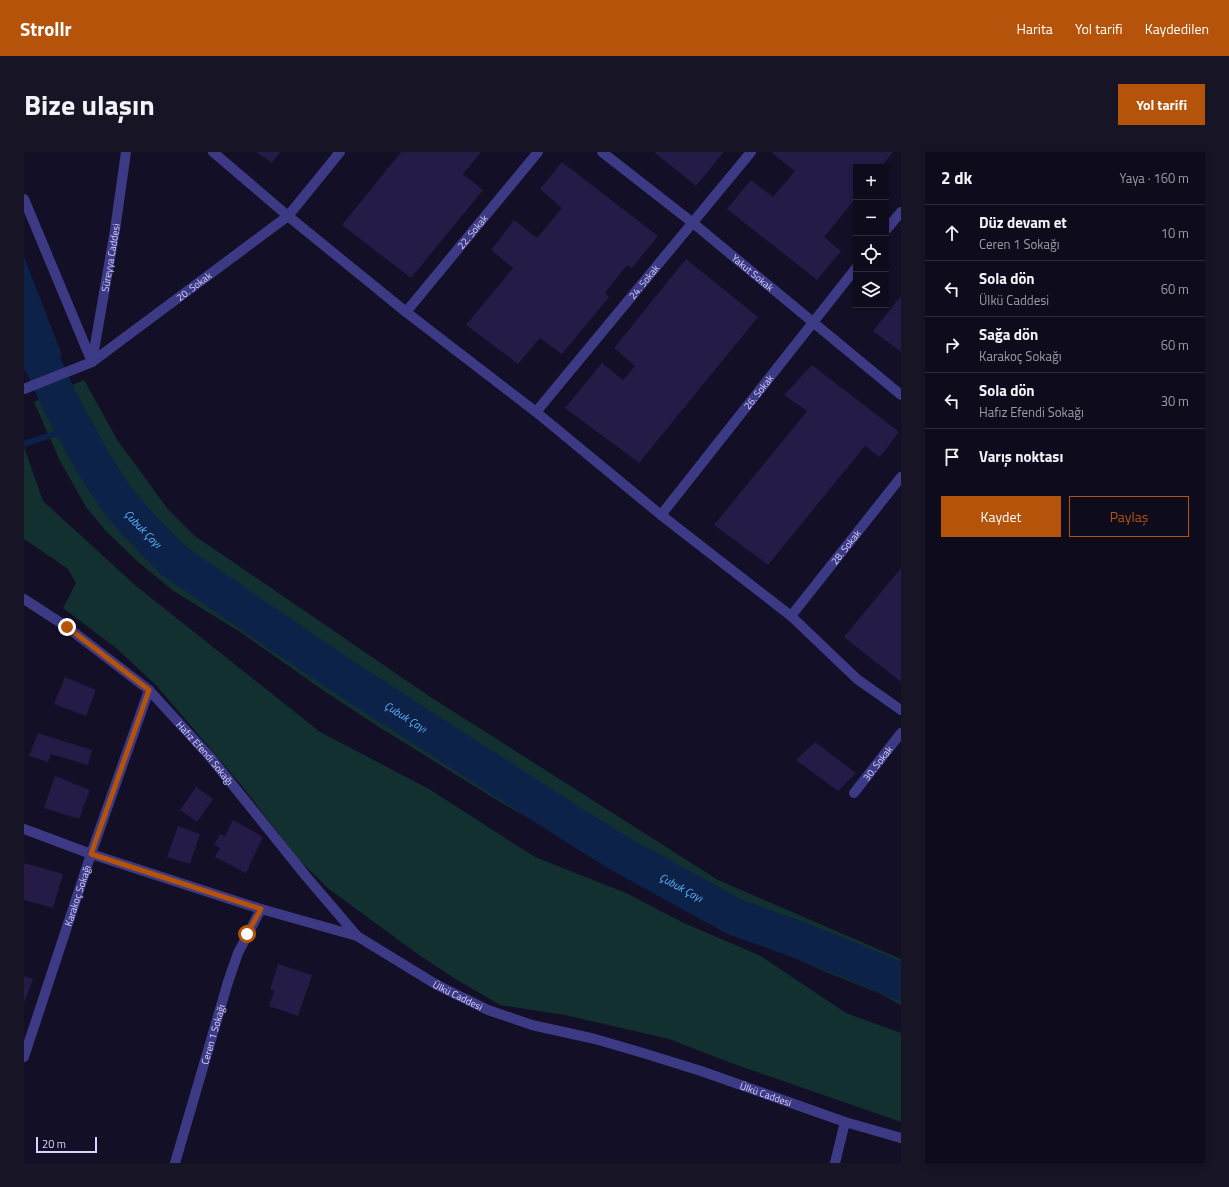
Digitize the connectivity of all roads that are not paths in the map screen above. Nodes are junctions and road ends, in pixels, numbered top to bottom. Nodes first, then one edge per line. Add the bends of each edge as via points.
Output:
1 (126, 152) edge
2 (213, 152) edge
3 (340, 152) edge
4 (538, 152) edge
5 (602, 152) edge
6 (751, 152) edge
7 (24, 199) edge
8 (901, 212) edge
9 (288, 216) junction
10 (693, 223) junction
11 (889, 226) edge
12 (853, 272) edge
13 (406, 312) junction
14 (814, 322) junction
15 (91, 362) junction
16 (24, 389) edge
17 (901, 395) edge
18 (536, 412) junction
19 (901, 477) edge
20 (660, 515) junction
21 (24, 600) edge
22 (791, 616) junction
23 (149, 690) junction
24 (901, 710) edge
25 (901, 733) edge
26 (854, 793) dead end
27 (24, 829) edge
28 (91, 854) junction
29 (261, 909) junction
30 (357, 936) junction
31 (24, 1057) edge
32 (845, 1122) junction
33 (901, 1138) edge
34 (174, 1163) edge
35 (835, 1163) edge

1 - 15 street, Süreyya Caddesi
2 - 9 street
3 - 9 street, 20. Sokak
4 - 13 street, 22. Sokak
5 - 10 street, Yakut Sokak
6 - 10 street, 24. Sokak
7 - 15 street
8 - 11 street
9 - 13 street
9 - 15 street, 20. Sokak
10 - 14 street, Yakut Sokak
10 - 18 street, 24. Sokak
12 - 14 street, 26. Sokak
13 - 18 street
14 - 17 street, Yakut Sokak
14 - 20 street, 26. Sokak
15 - 16 street, 20. Sokak
18 - 20 street
19 - 22 street, 28. Sokak
20 - 22 street
21 - 23 street, Hafız Efendi Sokağı via 67,627
22 - 24 street via 857,679
23 - 28 street, Karakoç Sokağı
23 - 30 street, Hafız Efendi Sokağı via 211,758
25 - 26 street, 30. Sokak
27 - 28 street, Ülkü Caddesi
28 - 29 street, Ülkü Caddesi
28 - 31 street, Karakoç Sokağı
29 - 30 street, Ülkü Caddesi
29 - 34 street, Ceren 1 Sokağı via 247,934 228,982
30 - 32 street, Ülkü Caddesi via 437,985 488,1010 532,1025 595,1039 701,1071
32 - 33 street, Ülkü Caddesi
32 - 35 street

